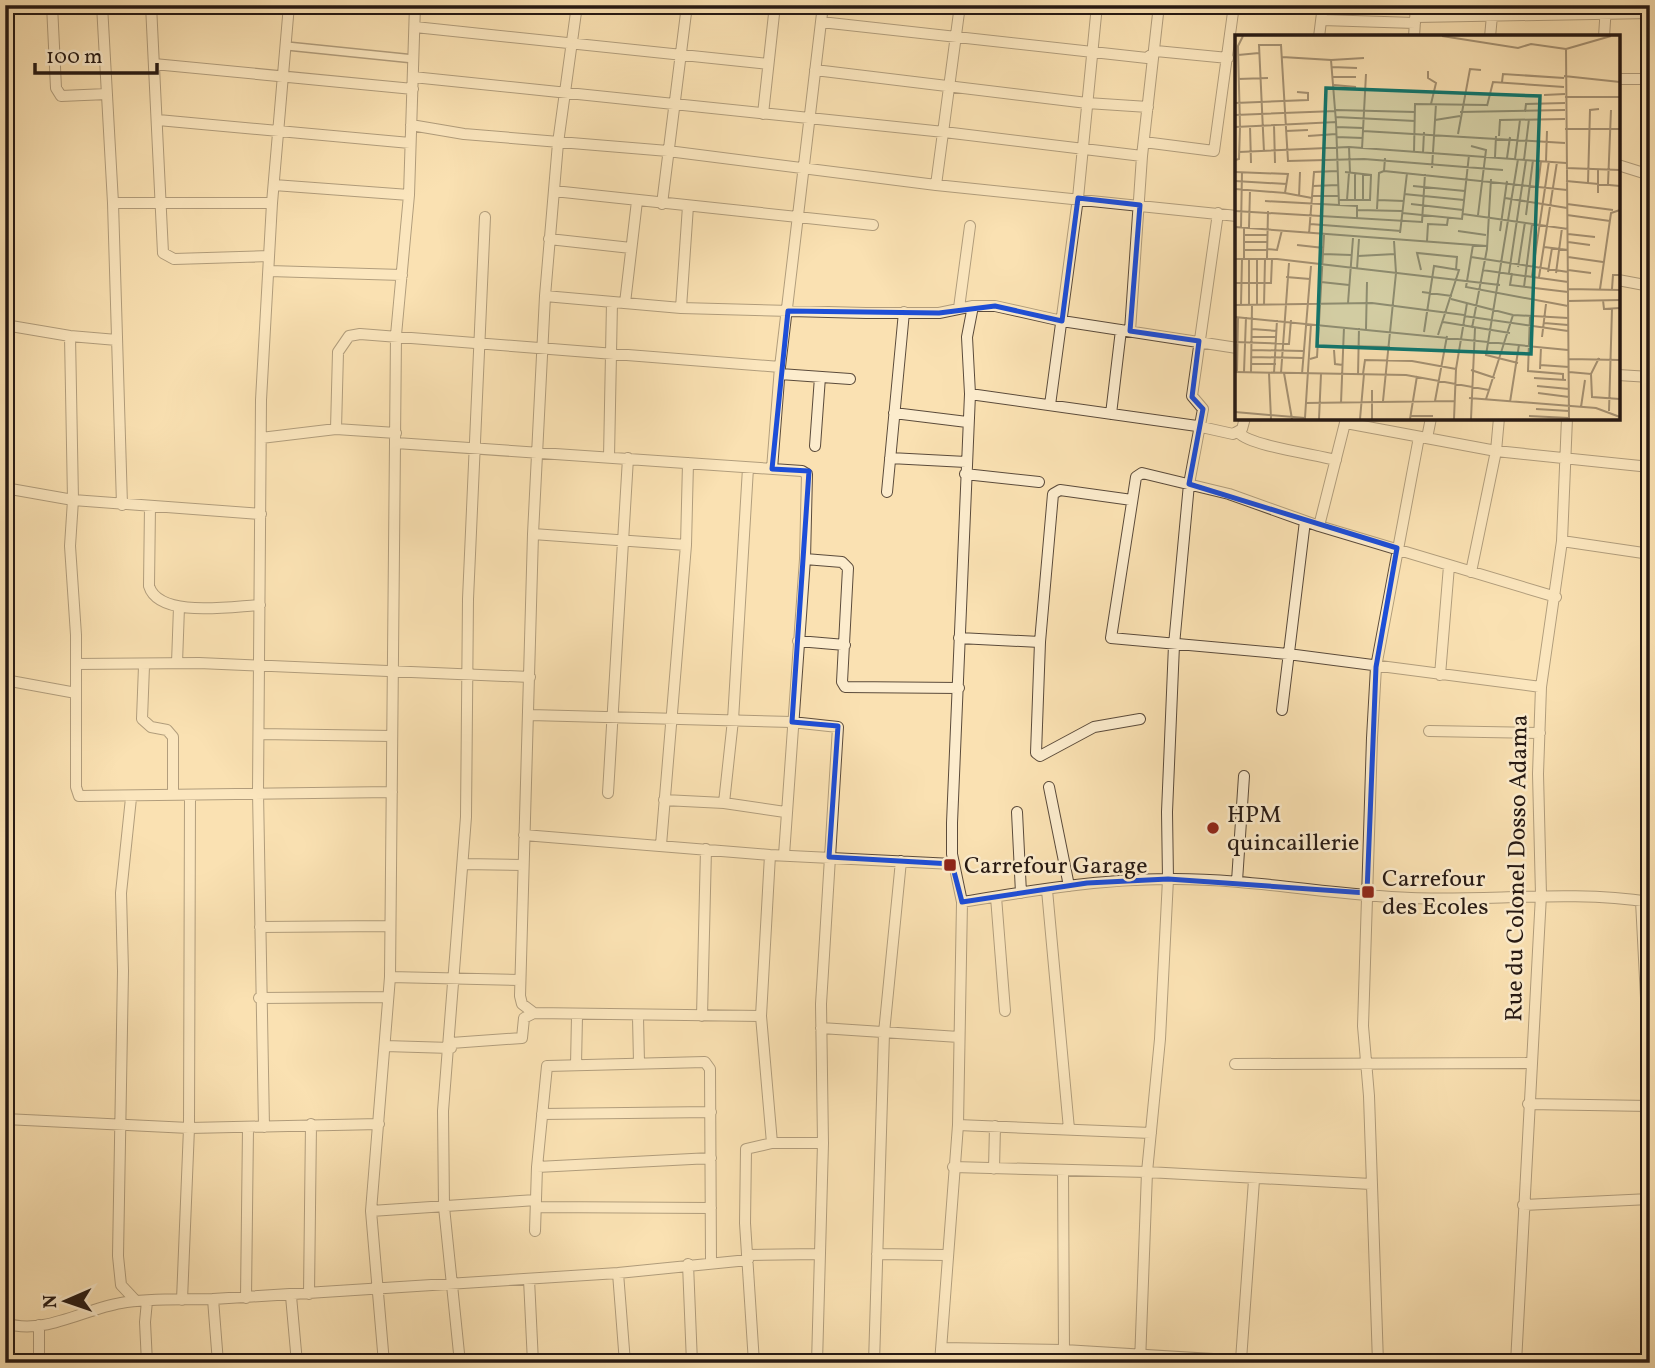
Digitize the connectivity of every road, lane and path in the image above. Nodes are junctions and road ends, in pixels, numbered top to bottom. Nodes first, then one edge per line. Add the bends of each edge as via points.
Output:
1 (51, 5) edge
2 (102, 5) edge
3 (151, 5) edge
4 (289, 5) edge
5 (415, 5) edge
6 (577, 5) edge
7 (687, 5) edge
8 (775, 5) edge
9 (823, 5) edge
10 (960, 5) edge
11 (1097, 5) edge
12 (1119, 5) edge
13 (1234, 5) edge
14 (1323, 5) edge
15 (1493, 5) edge
16 (1159, 7) edge
17 (1606, 9) edge
18 (1650, 13) edge
19 (1416, 15) edge
20 (1492, 17) junction
21 (1322, 20) junction
22 (821, 22) junction
23 (415, 27) junction
24 (1319, 35) edge
25 (1414, 35) edge
26 (1490, 35) edge
27 (1604, 35) edge
28 (956, 38) junction
29 (571, 42) junction
30 (287, 46) junction
31 (1156, 51) junction
32 (1092, 52) junction
33 (680, 56) junction
34 (1228, 58) junction
35 (414, 59) junction
36 (154, 64) junction
37 (768, 64) junction
38 (815, 70) junction
39 (283, 77) junction
40 (413, 77) junction
41 (1620, 79) edge
42 (1650, 79) edge
43 (950, 85) junction
44 (413, 89) junction
45 (564, 92) junction
46 (107, 94) junction
47 (1223, 94) junction
48 (1235, 96) edge
49 (1087, 103) junction
50 (674, 106) junction
51 (1148, 107) junction
52 (764, 114) junction
53 (808, 119) junction
54 (158, 120) junction
55 (411, 125) junction
56 (944, 132) junction
57 (278, 133) junction
58 (1144, 142) junction
59 (410, 143) junction
60 (558, 143) junction
61 (1082, 149) junction
62 (668, 150) junction
63 (1142, 156) junction
64 (1620, 166) edge
65 (804, 168) junction
66 (1650, 175) edge
67 (274, 184) junction
68 (936, 184) junction
69 (554, 191) junction
70 (409, 195) junction
71 (1078, 198) junction
72 (637, 201) junction
73 (159, 202) junction
74 (113, 203) junction
75 (272, 203) junction
76 (662, 204) junction
77 (1140, 205) junction
78 (688, 206) junction
79 (1218, 213) junction
80 (797, 215) junction
81 (1235, 216) edge
82 (485, 217) dead end
83 (873, 225) dead end
84 (970, 226) dead end
85 (549, 239) junction
86 (631, 248) junction
87 (269, 256) junction
88 (269, 271) junction
89 (402, 275) junction
90 (1620, 279) edge
91 (1650, 286) edge
92 (545, 296) junction
93 (612, 302) junction
94 (625, 303) junction
95 (973, 306) junction
96 (681, 308) junction
97 (959, 308) junction
98 (788, 311) junction
99 (904, 312) junction
100 (1062, 321) junction
101 (5, 326) edge
102 (1126, 330) junction
103 (396, 335) junction
104 (70, 336) junction
105 (117, 340) junction
106 (478, 341) junction
107 (1199, 341) junction
108 (1235, 348) edge
109 (542, 351) junction
110 (610, 354) junction
111 (780, 371) junction
112 (1620, 374) edge
113 (820, 377) junction
114 (1650, 377) edge
115 (850, 379) dead end
116 (970, 394) junction
117 (1050, 405) junction
118 (894, 413) junction
119 (1111, 414) junction
120 (1244, 420) edge
121 (1430, 420) edge
122 (1499, 420) edge
123 (1567, 420) edge
124 (1346, 421) edge
125 (967, 422) junction
126 (1197, 426) junction
127 (336, 429) junction
128 (1239, 433) junction
129 (261, 438) junction
130 (396, 438) junction
131 (1423, 438) junction
132 (815, 446) dead end
133 (474, 447) junction
134 (1496, 451) junction
135 (537, 452) junction
136 (609, 457) junction
137 (628, 458) junction
138 (890, 458) junction
139 (1565, 459) junction
140 (1336, 460) junction
141 (966, 462) junction
142 (688, 463) junction
143 (1650, 467) edge
144 (748, 468) junction
145 (772, 469) junction
146 (965, 474) junction
147 (1039, 482) dead end
148 (1189, 484) junction
149 (5, 488) edge
150 (887, 492) dead end
151 (74, 500) junction
152 (1132, 500) junction
153 (122, 505) junction
154 (150, 506) junction
155 (261, 514) junction
156 (1305, 521) junction
157 (1319, 526) junction
158 (533, 534) junction
159 (623, 541) junction
160 (1562, 541) junction
161 (686, 545) junction
162 (1397, 548) junction
163 (1650, 554) edge
164 (804, 559) junction
165 (1449, 566) junction
166 (1471, 572) junction
167 (1556, 597) junction
168 (260, 605) junction
169 (179, 607) junction
170 (959, 638) junction
171 (798, 641) junction
172 (1040, 642) junction
173 (845, 645) junction
174 (1174, 645) junction
175 (1288, 654) junction
176 (177, 663) junction
177 (76, 664) junction
178 (144, 666) junction
179 (1377, 667) junction
180 (260, 668) junction
181 (393, 673) junction
182 (468, 674) junction
183 (1440, 675) junction
184 (530, 677) junction
185 (5, 680) edge
186 (1541, 687) junction
187 (959, 688) junction
188 (76, 693) junction
189 (1282, 710) dead end
190 (530, 716) junction
191 (614, 718) junction
192 (1140, 719) dead end
193 (670, 720) junction
194 (733, 720) junction
195 (792, 722) junction
196 (1429, 731) dead end
197 (1540, 733) junction
198 (259, 734) junction
199 (392, 736) junction
200 (1244, 776) dead end
201 (1049, 787) dead end
202 (258, 792) junction
203 (391, 792) junction
204 (608, 793) dead end
205 (190, 794) junction
206 (173, 795) junction
207 (131, 798) junction
208 (664, 800) junction
209 (724, 803) junction
210 (785, 811) junction
211 (1017, 812) dead end
212 (524, 835) junction
213 (661, 845) junction
214 (706, 849) junction
215 (770, 855) junction
216 (784, 855) junction
217 (829, 858) junction
218 (901, 861) junction
219 (463, 864) junction
220 (953, 864) junction
221 (523, 865) junction
222 (1168, 879) junction
223 (1237, 881) junction
224 (1069, 886) junction
225 (1047, 890) junction
226 (1021, 893) junction
227 (1367, 893) junction
228 (1541, 895) junction
229 (996, 897) junction
230 (1646, 901) edge
231 (962, 902) junction
232 (390, 926) junction
233 (260, 927) junction
234 (390, 977) junction
235 (455, 977) junction
236 (520, 979) junction
237 (388, 997) junction
238 (259, 998) junction
239 (1005, 1011) dead end
240 (534, 1013) junction
241 (577, 1016) junction
242 (702, 1016) junction
243 (761, 1016) junction
244 (638, 1017) junction
245 (821, 1028) junction
246 (884, 1033) junction
247 (959, 1037) junction
248 (385, 1046) junction
249 (451, 1046) junction
250 (639, 1063) junction
251 (1366, 1063) junction
252 (1531, 1063) junction
253 (1235, 1064) dead end
254 (576, 1065) junction
255 (1650, 1075) edge
256 (1528, 1104) junction
257 (1650, 1106) edge
258 (710, 1112) junction
259 (542, 1114) junction
260 (5, 1119) edge
261 (311, 1124) junction
262 (379, 1124) junction
263 (958, 1125) junction
264 (121, 1126) junction
265 (995, 1126) junction
266 (264, 1127) junction
267 (189, 1128) junction
268 (248, 1128) junction
269 (1069, 1129) junction
270 (1151, 1133) junction
271 (772, 1143) junction
272 (823, 1143) junction
273 (1650, 1153) edge
274 (711, 1158) junction
275 (537, 1167) junction
276 (953, 1167) junction
277 (994, 1169) junction
278 (1063, 1171) junction
279 (1147, 1172) junction
280 (1254, 1180) junction
281 (1371, 1184) junction
282 (1649, 1199) edge
283 (536, 1204) junction
284 (1523, 1205) junction
285 (444, 1207) junction
286 (711, 1209) junction
287 (372, 1211) junction
288 (535, 1231) dead end
289 (820, 1254) junction
290 (877, 1254) junction
291 (946, 1255) junction
292 (748, 1258) junction
293 (711, 1262) junction
294 (688, 1264) junction
295 (618, 1273) junction
296 (529, 1279) junction
297 (452, 1284) junction
298 (379, 1288) junction
299 (309, 1294) junction
300 (290, 1296) junction
301 (246, 1298) junction
302 (213, 1299) junction
303 (182, 1300) junction
304 (136, 1301) junction
305 (147, 1301) junction
306 (5, 1323) edge
307 (39, 1325) junction
308 (941, 1348) junction
309 (1023, 1350) junction
310 (1064, 1350) junction
311 (1140, 1358) edge
312 (1241, 1360) junction
313 (39, 1363) edge
314 (147, 1363) edge
315 (218, 1363) edge
316 (297, 1363) edge
317 (384, 1363) edge
318 (460, 1363) edge
319 (533, 1363) edge
320 (625, 1363) edge
321 (692, 1363) edge
322 (754, 1363) edge
323 (817, 1363) edge
324 (874, 1363) edge
325 (940, 1363) edge
326 (1023, 1363) edge
327 (1278, 1363) edge
328 (1378, 1363) edge
329 (1516, 1363) edge

1 - 46 street via 56,88 61,96
2 - 46 street
3 - 36 street
4 - 30 street
5 - 23 street
6 - 29 street
7 - 33 street
8 - 37 street
9 - 22 street
10 - 28 street
11 - 32 street
12 - 16 street
13 - 34 street
14 - 21 street
15 - 20 street
16 - 31 street
17 - 18 street
17 - 20 street
17 - 27 street
19 - 20 street
19 - 21 street
19 - 25 street
20 - 26 street
21 - 24 street
22 - 28 street
22 - 38 street
23 - 29 street
23 - 35 street
28 - 32 street
28 - 43 street
29 - 33 street
29 - 45 street
30 - 35 street
30 - 39 street
31 - 32 street via 1147,58
31 - 34 street
31 - 51 street
32 - 49 street
33 - 37 street
33 - 50 street
34 - 47 street
35 - 40 street
36 - 39 street
36 - 54 street
37 - 52 street
38 - 43 street
38 - 53 street
39 - 44 street
39 - 57 street
40 - 44 street
40 - 45 street
41 - 42 street
43 - 49 street
43 - 56 street
44 - 55 street
45 - 50 street
45 - 60 street
46 - 74 street
47 - 48 street
47 - 58 street via 1214,151
49 - 51 street
49 - 61 street
50 - 52 street
50 - 62 street
51 - 58 street
52 - 53 street
53 - 56 street
53 - 65 street
54 - 57 street
54 - 73 street
55 - 59 street
55 - 60 street
56 - 61 street
56 - 68 street
57 - 59 street
57 - 67 street
58 - 63 street
59 - 70 street
60 - 62 street
60 - 69 street
61 - 63 street
61 - 71 street
62 - 65 street
62 - 76 street
63 - 77 street
64 - 66 street
65 - 68 street
65 - 80 street
67 - 70 street
67 - 75 street
68 - 71 street
69 - 72 street
69 - 85 street
70 - 89 street
71 - 77 street
71 - 100 street
72 - 76 street
72 - 86 street
73 - 74 street
73 - 75 street
73 - 87 street via 163,253 168,258
74 - 105 street
75 - 87 street
76 - 78 street
77 - 79 street
77 - 102 street
78 - 80 street
78 - 96 street
79 - 81 street
79 - 107 street
80 - 83 street
80 - 98 street
82 - 106 street
84 - 97 street
85 - 86 street
85 - 92 street
86 - 94 street
87 - 88 street
88 - 89 street
88 - 129 street
89 - 103 street
90 - 91 street
92 - 93 street
92 - 109 street
93 - 94 street
93 - 110 street
94 - 96 street
95 - 97 street
95 - 100 street via 1015,309
95 - 116 street via 966,363
96 - 98 street
97 - 99 street via 939,313
98 - 99 street
98 - 111 street
99 - 118 street
100 - 102 street
100 - 117 street
101 - 104 street
102 - 107 street
102 - 119 street
103 - 106 street
103 - 127 street via 360,334 342,343
103 - 130 street
104 - 105 street
104 - 151 street
105 - 153 street
106 - 109 street
106 - 133 street
107 - 108 street
107 - 126 street via 1192,396 1202,406
109 - 110 street
109 - 135 street
110 - 111 street
110 - 136 street
111 - 113 street
111 - 145 street
112 - 114 street
113 - 115 street
113 - 132 street
116 - 117 street
116 - 125 street
117 - 119 street
118 - 125 street
118 - 138 street
119 - 126 street
120 - 128 street
121 - 131 street
122 - 134 street
123 - 139 street, Rue du Colonel Dosso Adama
124 - 131 street
124 - 140 street
125 - 141 street
126 - 128 street
126 - 148 street
127 - 129 street
127 - 130 street
128 - 140 street via 1247,441
129 - 155 street
130 - 133 street
130 - 181 street
131 - 134 street
131 - 162 street
133 - 135 street
133 - 182 street
134 - 139 street
134 - 166 street
135 - 136 street
135 - 158 street
136 - 137 street
137 - 142 street
137 - 159 street
138 - 141 street
138 - 150 street
139 - 143 street
139 - 160 street, Rue du Colonel Dosso Adama
140 - 157 street
141 - 146 street
142 - 144 street
142 - 161 street
144 - 145 street
144 - 194 street
145 - 164 street via 807,474
146 - 147 street
146 - 170 street
148 - 152 street via 1138,474
148 - 156 street
148 - 174 street
149 - 151 street
151 - 153 street
151 - 177 street via 70,546
152 - 172 street via 1060,490 1053,494
152 - 174 street via 1111,638
153 - 154 street
154 - 155 street
154 - 169 street via 149,586 160,602
155 - 168 street
156 - 157 street
156 - 175 street
157 - 162 street
158 - 159 street
158 - 184 street
159 - 161 street
159 - 191 street
160 - 163 street
160 - 167 street, Rue du Colonel Dosso Adama
161 - 193 street
162 - 165 street
162 - 179 street
164 - 171 street
164 - 173 street via 842,562 848,568
165 - 166 street
165 - 183 street
166 - 167 street
167 - 186 street, Rue du Colonel Dosso Adama
168 - 169 street
168 - 180 street
169 - 176 street
170 - 172 street
170 - 187 street
171 - 173 street
171 - 195 street
172 - 192 street via 1037,756 1094,727
173 - 187 street via 845,687
174 - 175 street
174 - 222 street
175 - 179 street
175 - 189 street
176 - 178 street
176 - 180 street
177 - 178 street
177 - 188 street
178 - 206 street via 142,719 173,737
179 - 183 street
179 - 227 street
180 - 181 street
180 - 198 street
181 - 182 street
181 - 199 street
182 - 184 street
182 - 219 street
183 - 186 street
184 - 190 street
185 - 188 street
186 - 197 street, Rue du Colonel Dosso Adama
187 - 220 street
188 - 207 street via 79,796
190 - 191 street
190 - 212 street
191 - 193 street
191 - 204 street
193 - 194 street
193 - 208 street
194 - 195 street
194 - 209 street
195 - 210 street
195 - 217 street via 838,727
196 - 197 street
197 - 228 street, Rue du Colonel Dosso Adama
198 - 199 street
198 - 202 street
199 - 203 street
200 - 223 street
201 - 224 street
202 - 203 street
202 - 205 street
202 - 233 street
203 - 232 street
205 - 206 street
205 - 267 street
206 - 207 street
207 - 264 street via 121,893
208 - 209 street
208 - 213 street
209 - 210 street
210 - 216 street
211 - 226 street
212 - 213 street
212 - 221 street
213 - 214 street
214 - 215 street
214 - 242 street
215 - 216 street
215 - 243 street
216 - 217 street
217 - 218 street
217 - 245 street
218 - 220 street
218 - 246 street
219 - 221 street
219 - 235 street
220 - 231 street
221 - 236 street
222 - 223 street
222 - 224 street
222 - 270 street
223 - 227 street
224 - 225 street
225 - 226 street
225 - 269 street
226 - 229 street
227 - 228 street via 1411,898
227 - 251 street
228 - 230 street
228 - 252 street, Rue du Colonel Dosso Adama
229 - 231 street
229 - 239 street
230 - 255 street
231 - 247 street
232 - 233 street
232 - 234 street
233 - 238 street
234 - 235 street
234 - 237 street
235 - 236 street
235 - 249 street
236 - 240 street via 522,1004
237 - 238 street
237 - 248 street
238 - 266 street
240 - 241 street
240 - 249 street via 524,1018 522,1038
241 - 244 street
241 - 254 street
242 - 243 street
242 - 244 street
243 - 271 street
244 - 250 street
245 - 246 street
245 - 272 street
246 - 247 street
246 - 290 street
247 - 263 street
248 - 249 street
248 - 262 street
249 - 285 street via 443,1111
250 - 254 street
250 - 258 street via 705,1062 710,1069
251 - 252 street
251 - 253 street
251 - 281 street
252 - 256 street, Rue du Colonel Dosso Adama
254 - 259 street via 547,1066
256 - 257 street
256 - 284 street, Rue du Colonel Dosso Adama
258 - 259 street
258 - 274 street
259 - 275 street
260 - 264 street
261 - 262 street
261 - 266 street
261 - 299 street
262 - 287 street
263 - 265 street
263 - 276 street
264 - 267 street
264 - 304 street via 118,1273 121,1285
265 - 269 street
265 - 277 street
266 - 268 street
267 - 268 street
267 - 303 street
268 - 301 street
269 - 270 street
270 - 279 street
271 - 272 street
271 - 292 street via 746,1149
272 - 289 street
273 - 282 street
274 - 275 street
274 - 286 street
275 - 283 street
276 - 277 street
276 - 291 street
277 - 278 street
278 - 279 street
278 - 310 street
279 - 280 street
279 - 311 street
280 - 281 street
280 - 312 street
281 - 328 street
282 - 284 street
283 - 285 street
283 - 286 street
283 - 288 street
284 - 329 street, Rue du Colonel Dosso Adama
285 - 287 street
285 - 297 street
286 - 293 street
287 - 298 street
289 - 292 street
289 - 323 street
290 - 291 street
290 - 324 street
291 - 308 street
292 - 293 street
292 - 322 street
293 - 294 street
294 - 295 street
294 - 321 street
295 - 296 street
295 - 320 street
296 - 297 street
296 - 319 street
297 - 298 street
297 - 318 street
298 - 299 street
298 - 317 street
299 - 300 street
300 - 301 street
300 - 316 street
301 - 302 street
302 - 303 street
302 - 315 street
303 - 305 street
304 - 305 street
304 - 307 street
305 - 314 street
306 - 307 street
307 - 313 street
308 - 309 street
308 - 325 street
309 - 310 street
309 - 326 street
310 - 311 street
311 - 312 street
312 - 327 street

